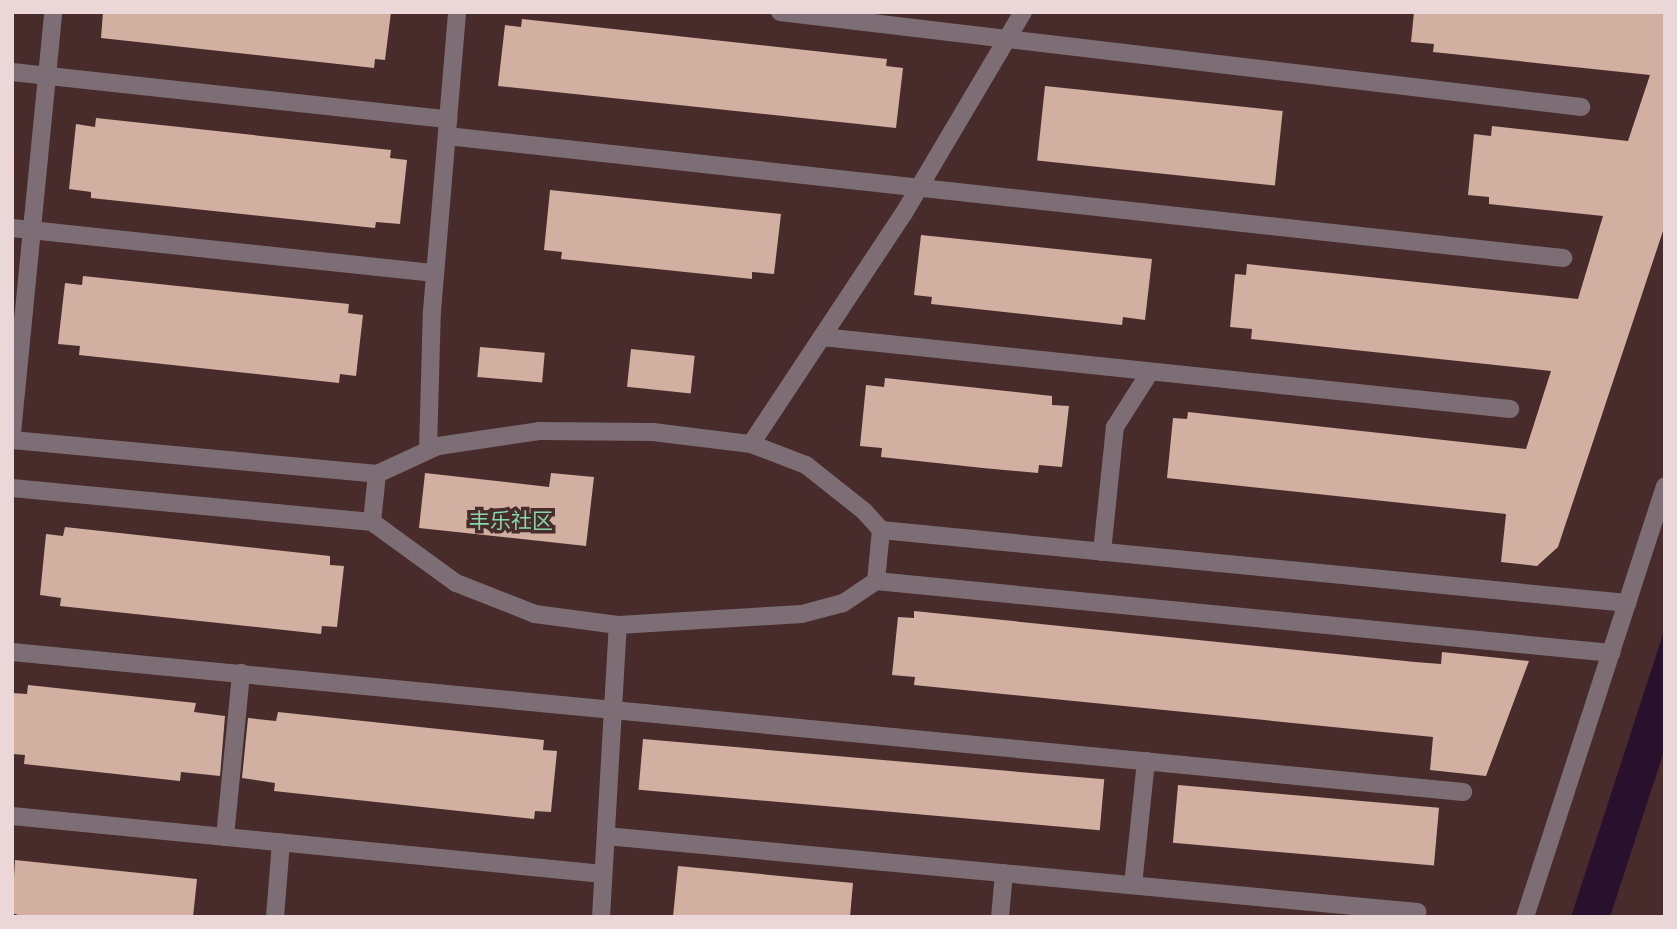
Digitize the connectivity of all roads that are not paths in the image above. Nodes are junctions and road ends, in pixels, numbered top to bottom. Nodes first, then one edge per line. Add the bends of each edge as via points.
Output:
1 (53, 12) edge
2 (457, 12) edge
3 (780, 12) edge
4 (1023, 12) edge
5 (1007, 39) junction
6 (12, 72) edge
7 (47, 76) junction
8 (1581, 107) dead end
9 (447, 127) junction
10 (919, 188) junction
11 (12, 228) edge
12 (32, 230) junction
13 (1563, 258) dead end
14 (435, 273) junction
15 (822, 337) junction
16 (1150, 372) junction
17 (1510, 409) dead end
18 (12, 433) edge
19 (12, 440) edge
20 (751, 444) junction
21 (428, 450) junction
22 (377, 474) junction
23 (1665, 486) edge
24 (12, 488) edge
25 (372, 522) junction
26 (881, 530) junction
27 (1102, 552) junction
28 (876, 581) junction
29 (1627, 603) junction
30 (618, 625) junction
31 (12, 652) edge
32 (1611, 653) junction
33 (241, 674) junction
34 (613, 709) junction
35 (1146, 761) junction
36 (1463, 792) dead end
37 (12, 816) edge
38 (606, 836) junction
39 (225, 837) junction
40 (281, 842) junction
41 (1004, 873) junction
42 (603, 874) junction
43 (1133, 885) junction
44 (275, 917) edge
45 (601, 917) edge
46 (1000, 917) edge
47 (1416, 917) edge
48 (1525, 917) edge

1 - 7 street
2 - 9 street
3 - 5 street
4 - 5 street
5 - 8 street
5 - 10 street
6 - 7 street
7 - 9 street
7 - 12 street
9 - 10 street
9 - 14 street
10 - 13 street
10 - 15 street
11 - 12 street
12 - 14 street
12 - 18 street
14 - 21 street
15 - 16 street
15 - 20 street
16 - 17 street
16 - 27 street via 1115,427
19 - 22 street
20 - 21 street via 585,430 492,435
20 - 26 street via 832,480
21 - 22 street
22 - 25 street
23 - 29 street
24 - 25 street
25 - 30 street via 426,565 495,601 546,616
26 - 27 street
26 - 28 street
27 - 29 street
28 - 30 street via 823,611
28 - 32 street
29 - 32 street
30 - 34 street
31 - 33 street
32 - 48 street
33 - 34 street
33 - 39 street
34 - 35 street
34 - 38 street
35 - 36 street
35 - 43 street
37 - 39 street
38 - 41 street
38 - 42 street
39 - 40 street
40 - 42 street
40 - 44 street
41 - 43 street
41 - 46 street
42 - 45 street
43 - 47 street via 1417,912

